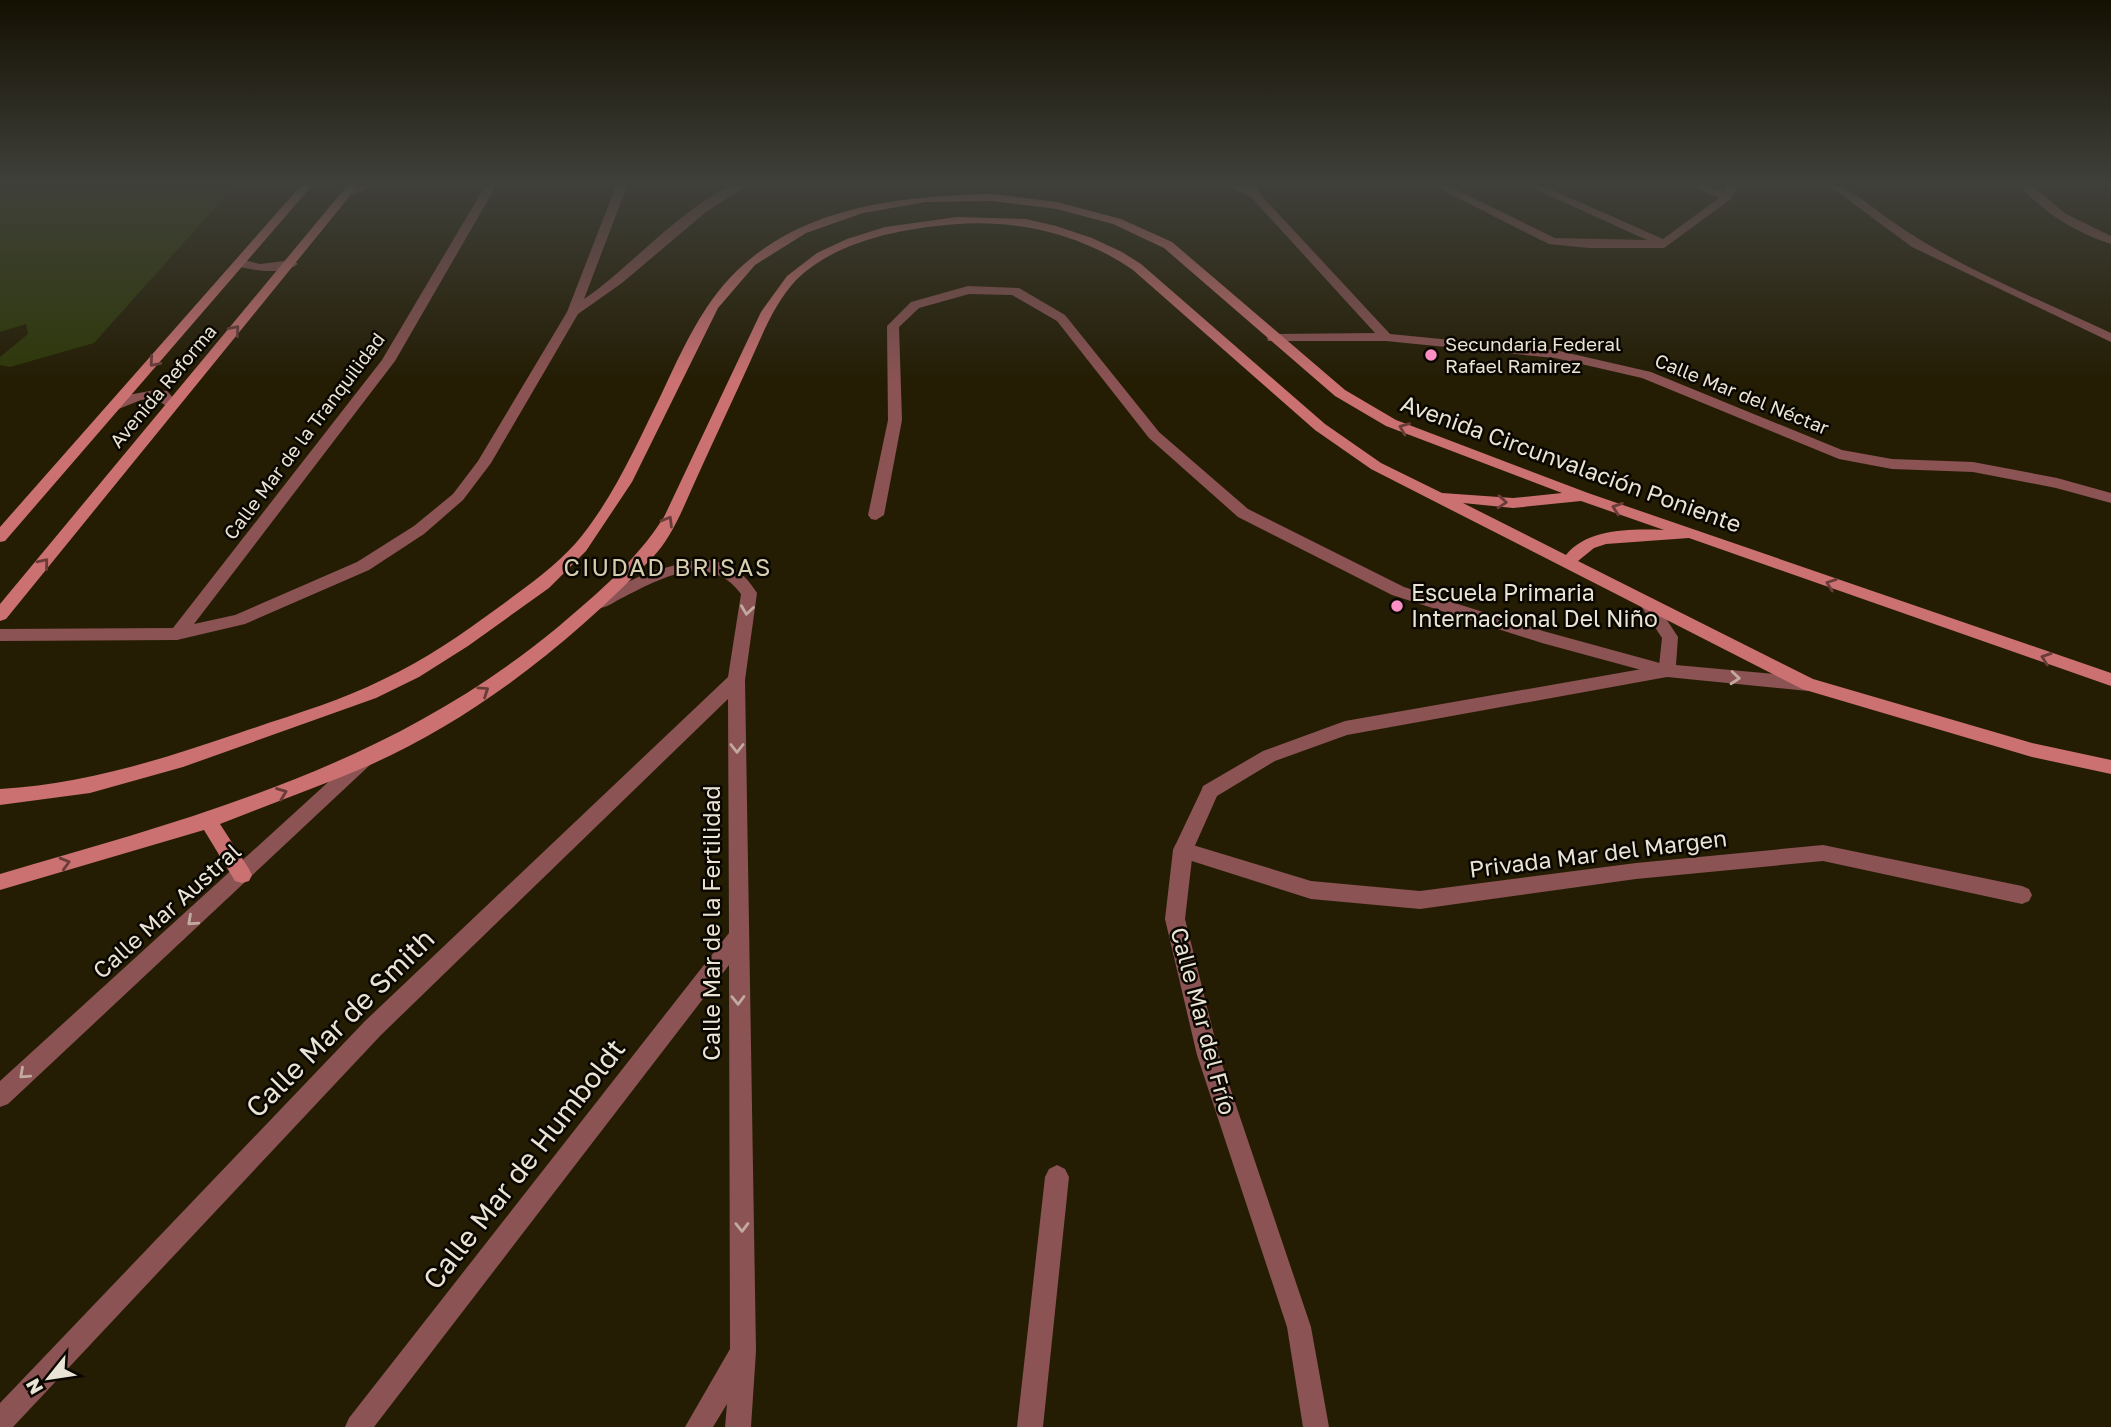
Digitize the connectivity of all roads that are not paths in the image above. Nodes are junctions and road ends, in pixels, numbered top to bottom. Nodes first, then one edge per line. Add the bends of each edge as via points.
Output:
1 (253, 248) edge
2 (305, 248) edge
3 (455, 248) edge
4 (598, 248) edge
5 (654, 248) edge
6 (776, 248) edge
7 (839, 248) edge
8 (1109, 248) edge
9 (1171, 248) edge
10 (1304, 248) edge
11 (1923, 248) edge
12 (239, 263) junction
13 (292, 264) junction
14 (573, 312) junction
15 (1386, 337) junction
16 (1273, 338) junction
17 (2111, 338) edge
18 (172, 403) junction
19 (116, 406) junction
20 (1434, 496) junction
21 (1583, 496) junction
22 (2111, 498) edge
23 (876, 515) dead end
24 (1693, 535) junction
25 (0, 537) edge
26 (1567, 564) junction
27 (1647, 603) junction
28 (596, 604) junction
29 (0, 615) edge
30 (177, 634) junction
31 (0, 635) edge
32 (1667, 671) junction
33 (736, 680) junction
34 (2111, 680) edge
35 (1808, 684) junction
36 (365, 760) junction
37 (2111, 767) edge
38 (0, 797) edge
39 (208, 821) junction
40 (1183, 849) junction
41 (242, 875) junction
42 (0, 882) edge
43 (2022, 895) dead end
44 (737, 938) junction
45 (0, 1096) edge
46 (1057, 1177) dead end
47 (743, 1351) junction
48 (0, 1422) edge
49 (358, 1427) edge
50 (698, 1427) edge
51 (738, 1427) edge
52 (1030, 1427) edge
53 (1316, 1427) edge

1 - 12 main road, Avenida Reforma
2 - 13 main road, Avenida Reforma
3 - 30 street, Calle Mar de la Tranquilidad via 388,361
4 - 14 street
5 - 14 street via 596,299
6 - 38 main road, Avenida Circunvalación Poniente via 758,257 714,305 615,496 590,534 554,575 482,628 412,673 293,722 116,780
28 -> 7 main road via 650,551 671,517 782,289 797,273
8 -> 20 main road via 1138,267 1320,427 1376,466
9 - 16 main road, Avenida Circunvalación Poniente
10 - 15 street
11 - 17 street
12 - 13 street via 260,268
12 -> 19 main road, Avenida Reforma
18 -> 13 main road, Avenida Reforma
14 - 30 street via 484,463 458,497 419,530 363,566 298,597 239,620
15 - 16 street, Calle Mar del Néctar
15 - 22 street, Calle Mar del Néctar via 1555,354 1646,375 1839,454 1892,464 1973,467
21 -> 16 main road, Avenida Circunvalación Poniente via 1391,423 1340,393
18 - 19 street via 162,394 151,393
29 -> 18 main road, Avenida Reforma
19 - 25 main road, Avenida Reforma
20 -> 21 main road via 1513,503
20 - 26 main road
24 -> 21 main road, Avenida Circunvalación Poniente
23 - 32 street via 895,420 892,326 915,305 968,290 1015,291 1060,318 1154,435 1243,513 1398,591 1542,638
24 - 26 main road via 1604,540 1586,545
34 -> 24 main road, Avenida Circunvalación Poniente
26 - 27 main road
27 - 32 street via 1670,637
27 - 35 main road
28 -> 33 street, Calle Mar de la Fertilidad via 663,571 711,565 730,570 744,581 749,593
36 -> 28 main road via 456,710 522,666
30 - 31 street
32 -> 35 street, Calle Mar del Frío
32 - 40 street, Calle Mar del Frío via 1345,728 1269,756 1210,791
33 -> 44 street, Calle Mar de la Fertilidad
33 - 48 street, Calle Mar de Smith via 373,1028
35 - 37 main road via 2032,750
39 -> 36 main road
36 - 41 street, Calle Mar Austral
39 - 41 main road
42 -> 39 main road
40 - 43 street, Privada Mar del Margen via 1311,890 1420,900 1636,871 1823,853
40 - 53 street, Calle Mar del Frío via 1175,919 1208,1055 1299,1327
41 -> 45 street, Calle Mar Austral
44 -> 47 street, Calle Mar de la Fertilidad
44 - 49 street, Calle Mar de Humboldt
46 - 52 street
47 - 50 street
47 - 51 street, Calle Mar de la Fertilidad

